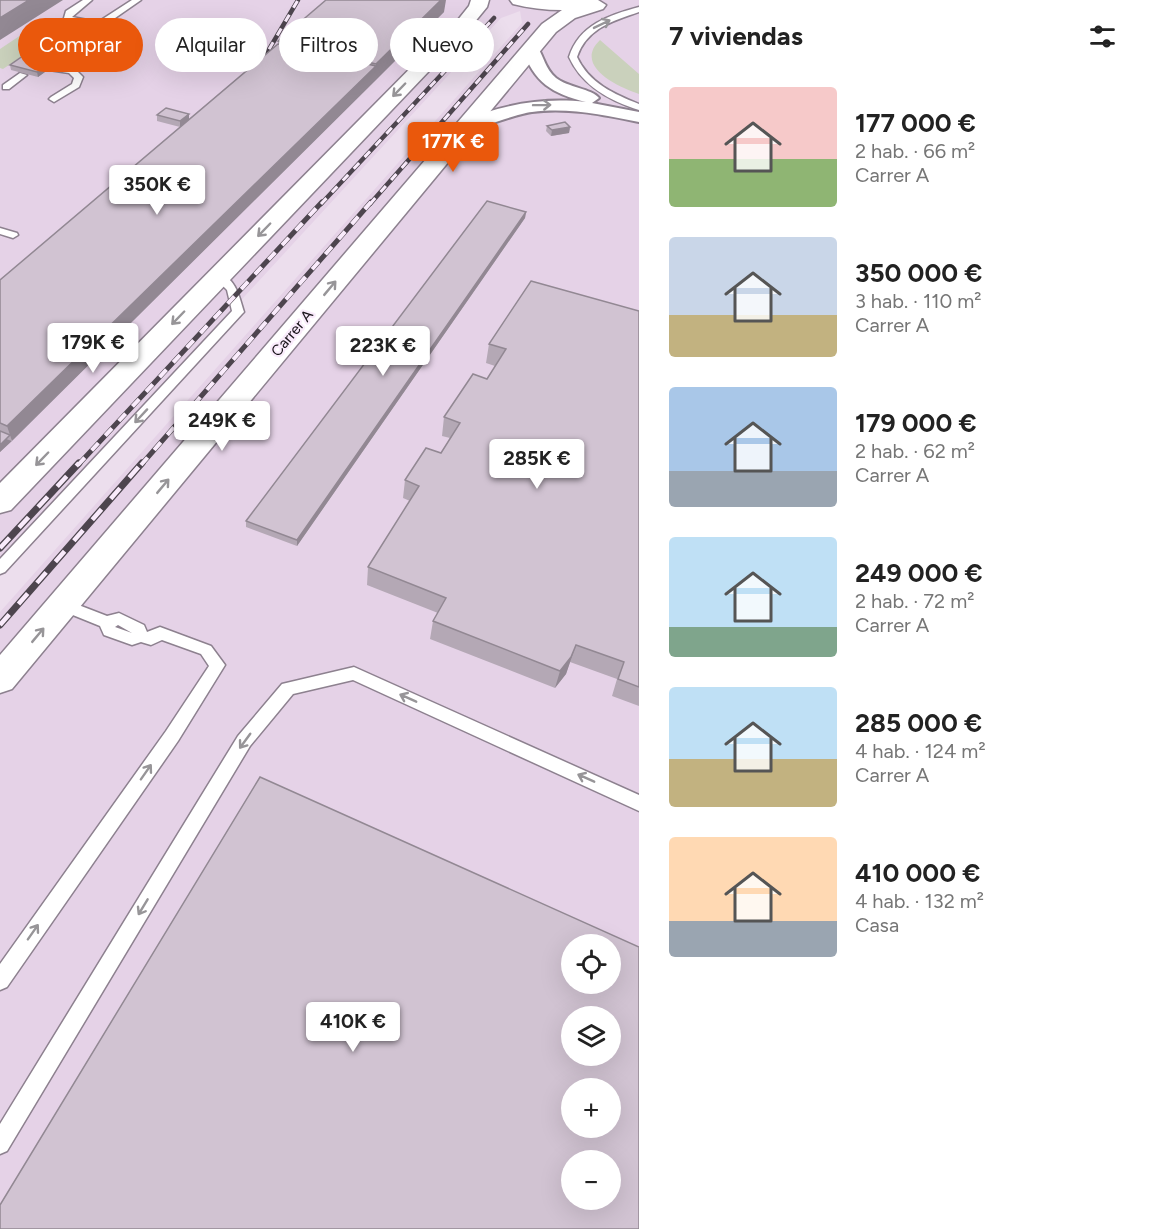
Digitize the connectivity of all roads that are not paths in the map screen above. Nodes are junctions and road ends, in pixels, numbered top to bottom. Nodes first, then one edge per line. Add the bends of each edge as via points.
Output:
1 (88, 0) edge
2 (137, 0) edge
3 (480, 0) edge
4 (519, 0) edge
5 (617, 0) edge
6 (597, 5) junction
7 (639, 9) edge
8 (69, 18) edge
9 (108, 18) edge
10 (531, 49) junction
11 (74, 72) edge
12 (28, 76) edge
13 (10, 88) dead end
14 (54, 99) dead end
15 (639, 108) edge
16 (639, 117) edge
17 (466, 126) junction
18 (0, 231) edge
19 (14, 235) dead end
20 (219, 276) junction
21 (0, 502) edge
22 (0, 568) edge
23 (63, 605) junction
24 (0, 680) edge
25 (639, 803) edge
26 (0, 980) edge
27 (0, 1144) edge

1 - 8 lane via 67,15
2 - 9 lane
3 -> 20 main road via 466,22
4 - 6 main road via 546,5
5 - 6 main road
6 - 10 main road, Carrer A via 557,21
15 -> 7 lane via 584,77 573,57 580,38 589,31
10 - 15 street via 542,76 568,93
10 - 17 main road, Carrer A
11 - 14 lane via 79,77 76,85
12 - 13 lane
17 -> 16 street via 489,115 530,105 578,106
23 -> 17 main road, Carrer A
18 - 19 lane
20 -> 21 main road
20 -> 22 lane via 232,289 238,312
24 -> 23 main road, Carrer A
26 -> 23 lane via 201,694 216,665 206,650 160,633 132,639 109,631 106,622
25 -> 27 lane via 354,673 288,689 244,741

